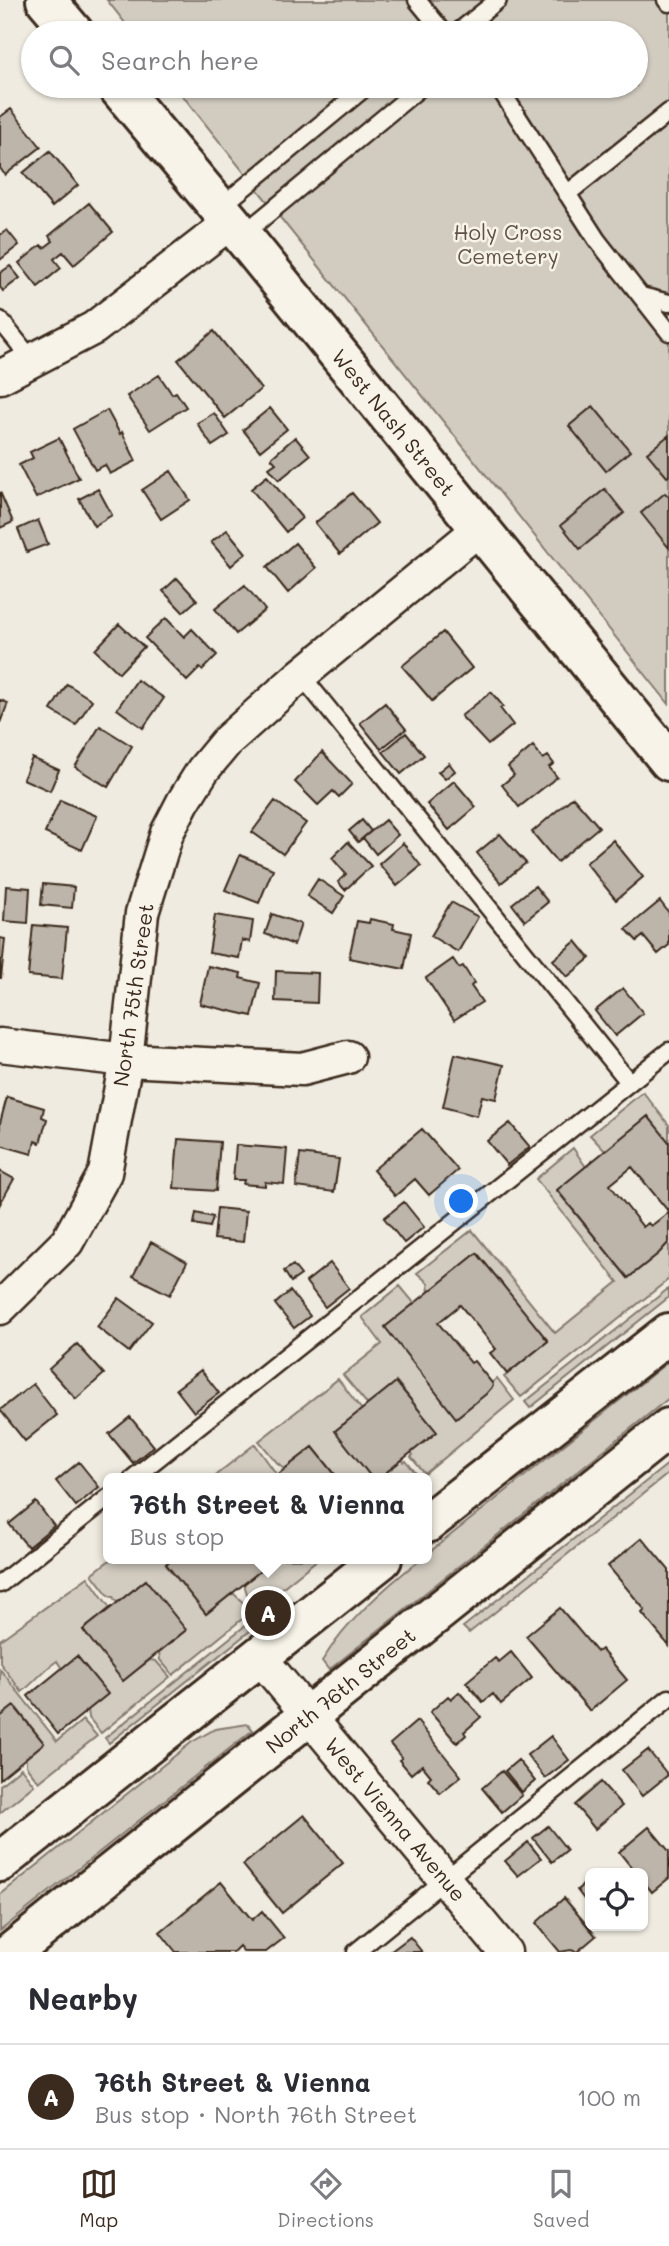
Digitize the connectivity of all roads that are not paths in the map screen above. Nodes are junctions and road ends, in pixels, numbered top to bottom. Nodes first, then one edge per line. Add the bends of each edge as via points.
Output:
1 (46, 0) edge
2 (417, 0) edge
3 (498, 0) edge
4 (64, 21) edge
5 (434, 21) edge
6 (472, 21) edge
7 (127, 98) edge
8 (354, 98) edge
9 (405, 98) edge
10 (506, 98) edge
11 (669, 112) edge
12 (568, 194) junction
13 (230, 222) junction
14 (640, 296) junction
15 (669, 303) edge
16 (0, 320) edge
17 (669, 332) edge
18 (32, 360) junction
19 (0, 376) edge
20 (479, 529) junction
21 (301, 675) junction
22 (669, 761) edge
23 (0, 1045) edge
24 (669, 1051) edge
25 (348, 1058) dead end
26 (126, 1060) junction
27 (629, 1082) junction
28 (0, 1308) edge
29 (669, 1333) edge
30 (669, 1428) edge
31 (139, 1473) edge
32 (103, 1502) edge
33 (432, 1519) edge
34 (376, 1564) edge
35 (0, 1584) edge
36 (259, 1656) junction
37 (669, 1698) edge
38 (309, 1717) junction
39 (0, 1862) edge
40 (445, 1881) junction
41 (12, 1952) edge
42 (356, 1952) edge
43 (505, 1952) edge

1 - 4 main road
2 - 5 lane
3 - 6 lane
7 - 13 main road, West Nash Street
8 - 13 lane
9 - 13 lane
10 - 12 lane
11 - 12 lane
12 - 14 lane
13 - 18 street via 94,328
13 - 20 main road, West Nash Street
14 - 15 lane
14 - 17 lane
16 - 18 lane
18 - 19 street
20 - 21 street, North 75th Street
20 - 22 main road, West Nash Street
21 - 26 street, North 75th Street via 227,741 203,770 167,833 142,913
21 - 27 lane
23 - 26 street
24 - 27 lane
25 - 26 street via 302,1069
26 - 28 street, North 75th Street via 105,1173 67,1242
27 - 31 lane
29 - 33 main road
30 - 38 main road, North 76th Street
32 - 35 lane
34 - 36 main road
36 - 38 street, West Vienna Avenue
36 - 39 main road
37 - 40 lane
38 - 40 street, West Vienna Avenue
38 - 41 main road, North 76th Street
40 - 42 lane
40 - 43 street, West Vienna Avenue

